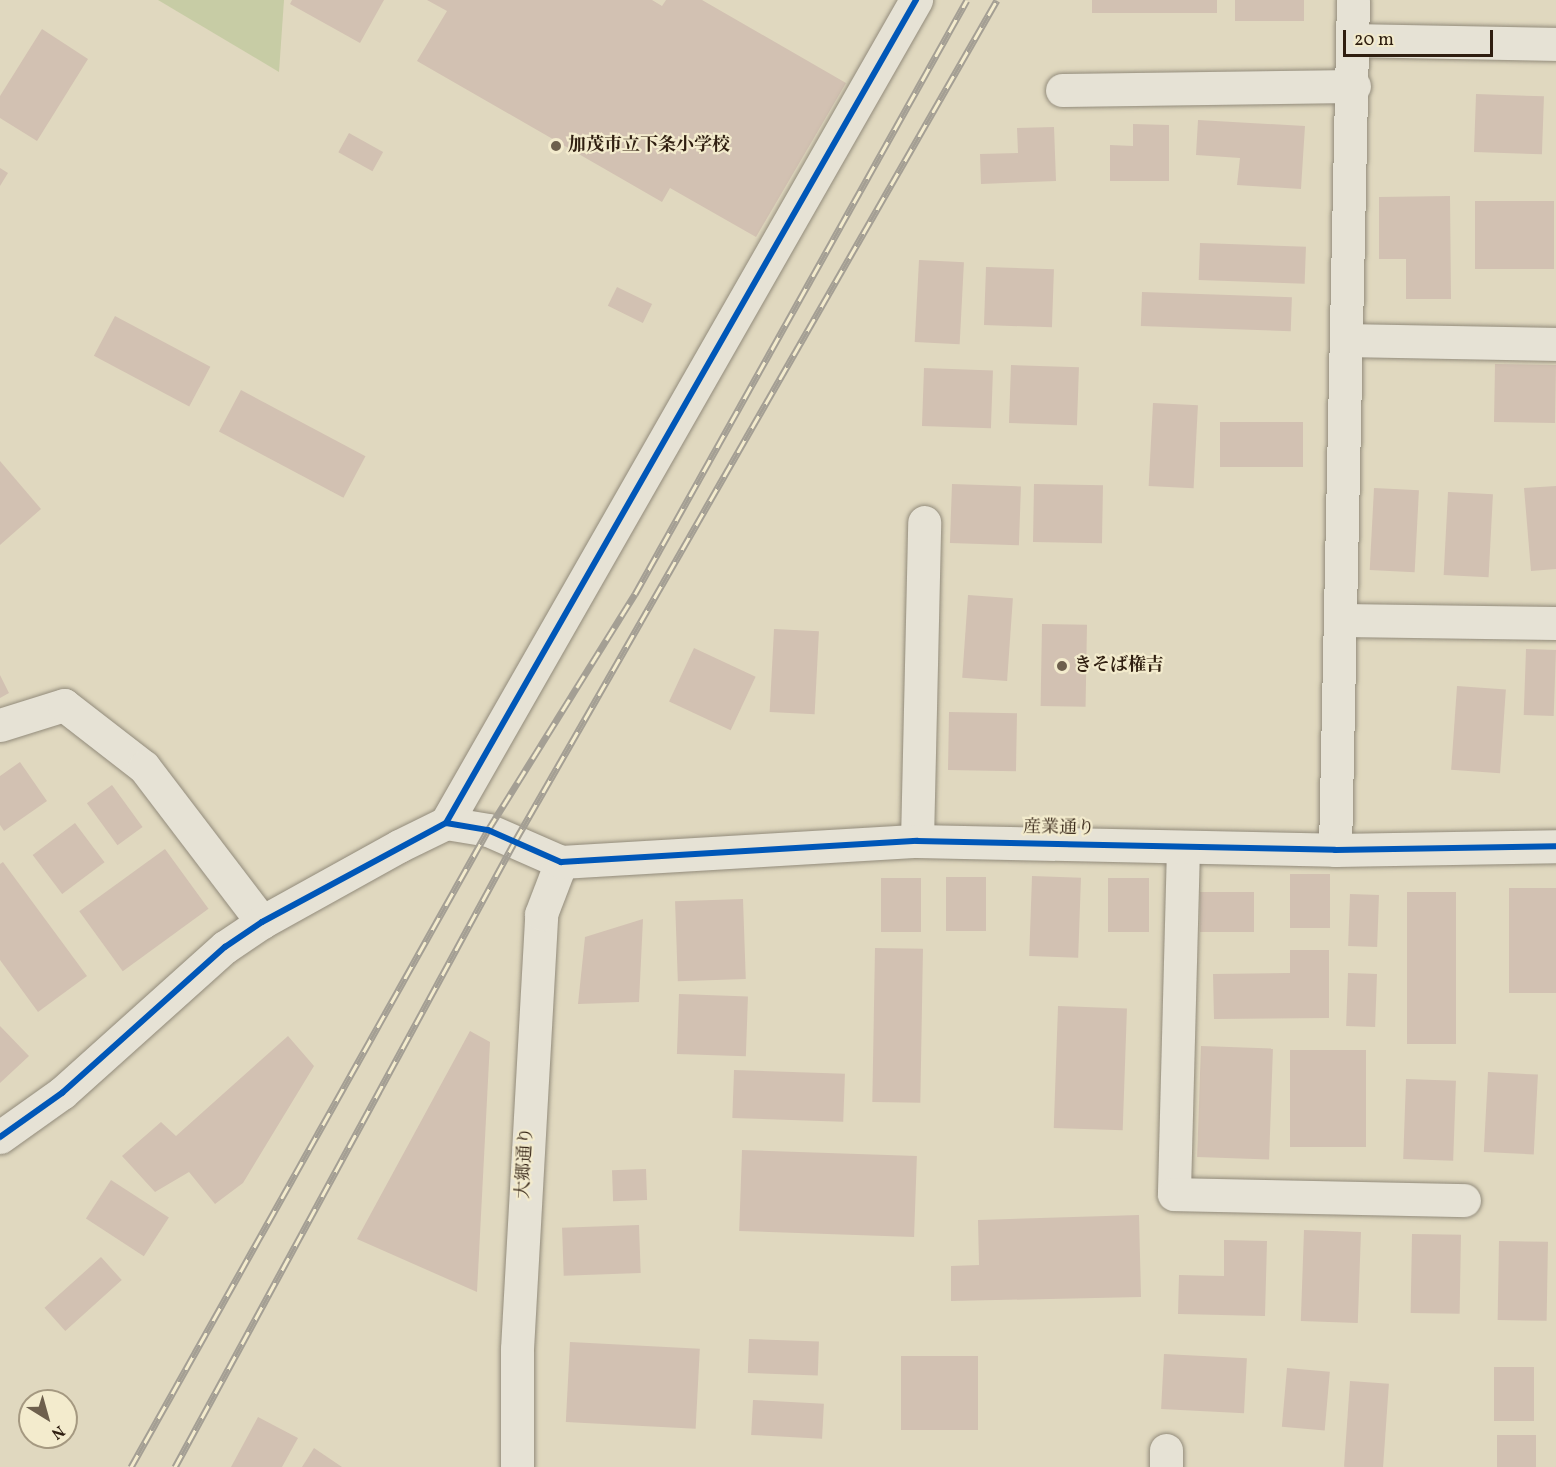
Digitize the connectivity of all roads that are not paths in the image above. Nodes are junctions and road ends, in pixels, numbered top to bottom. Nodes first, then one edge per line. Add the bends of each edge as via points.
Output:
1 (916, 0) edge
2 (1353, 0) edge
3 (1354, 40) junction
4 (1556, 44) edge
5 (1354, 87) junction
6 (1062, 90) dead end
7 (1347, 340) junction
8 (1556, 344) edge
9 (924, 522) dead end
10 (1341, 620) junction
11 (1556, 624) edge
12 (0, 725) edge
13 (446, 823) junction
14 (917, 841) junction
15 (1556, 846) edge
16 (1183, 847) junction
17 (1335, 850) junction
18 (561, 862) junction
19 (262, 922) junction
20 (0, 1137) edge
21 (1464, 1200) dead end
22 (517, 1467) edge

1 - 13 street
2 - 3 street
3 - 4 street
3 - 5 street
5 - 6 street
5 - 7 street
7 - 8 street
7 - 10 street
9 - 14 street
10 - 11 street
10 - 17 street
12 - 19 street via 64,705 144,766
13 - 18 street via 488,830
13 - 19 street
14 - 16 street, 産業通り
14 - 18 street, 産業通り
15 - 17 street, 産業通り
16 - 17 street, 産業通り
16 - 21 street via 1174,1194
18 - 22 street, 大郷通り via 541,914 517,1349
19 - 20 street via 225,947 62,1093

